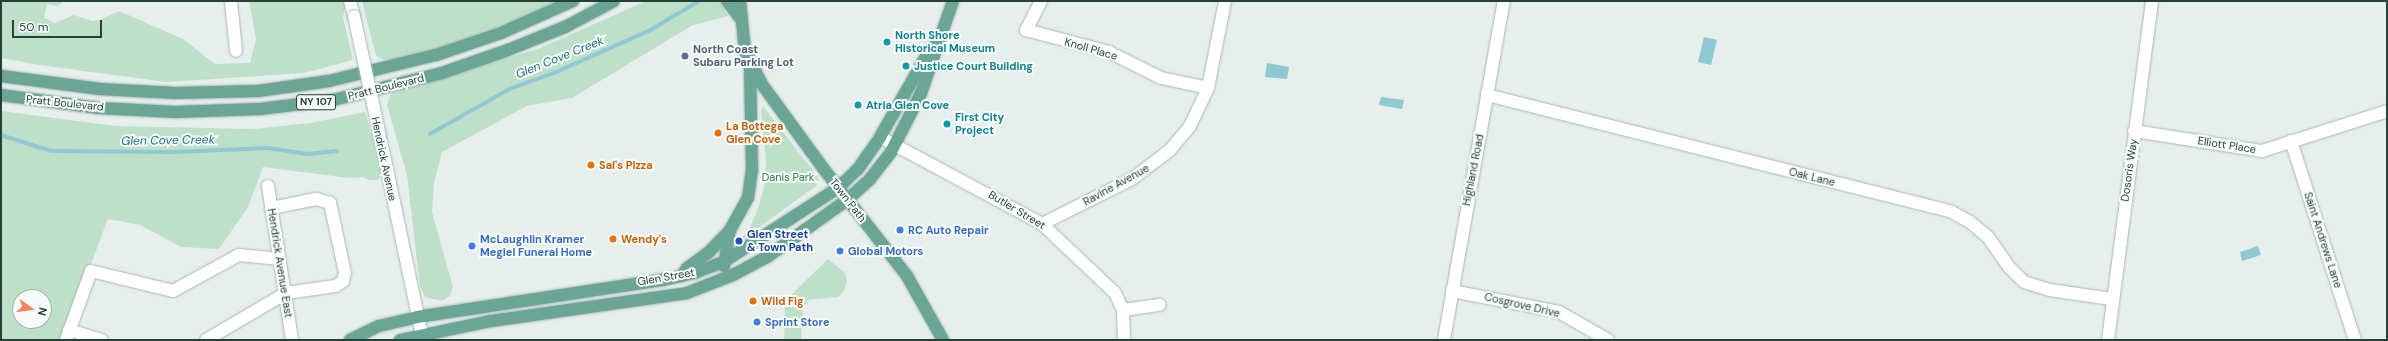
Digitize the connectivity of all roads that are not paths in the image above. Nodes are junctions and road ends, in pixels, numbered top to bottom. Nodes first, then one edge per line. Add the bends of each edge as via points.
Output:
1 (231, 1) edge
2 (350, 1) edge
3 (573, 1) edge
4 (614, 1) edge
5 (727, 1) edge
6 (740, 1) edge
7 (953, 1) edge
8 (1041, 1) edge
9 (1225, 1) edge
10 (1504, 1) edge
11 (2152, 1) edge
12 (739, 17) junction
13 (936, 44) junction
14 (236, 51) dead end
15 (750, 62) junction
16 (1, 76) edge
17 (1208, 88) junction
18 (1, 95) edge
19 (1487, 95) junction
20 (2387, 110) edge
21 (2134, 130) junction
22 (880, 137) junction
23 (2291, 141) junction
24 (895, 145) junction
25 (268, 186) dead end
26 (838, 188) junction
27 (847, 200) junction
28 (271, 208) junction
29 (1042, 224) junction
30 (730, 230) junction
31 (280, 259) junction
32 (724, 261) junction
33 (681, 276) junction
34 (723, 279) junction
35 (619, 285) junction
36 (1452, 291) junction
37 (286, 293) junction
38 (2111, 299) junction
39 (622, 302) junction
40 (1160, 305) dead end
41 (1124, 310) junction
42 (417, 317) junction
43 (68, 335) edge
44 (422, 337) edge
45 (102, 340) edge
46 (206, 340) edge
47 (292, 340) edge
48 (350, 340) edge
49 (400, 340) edge
50 (943, 340) edge
51 (1124, 340) edge
52 (1444, 340) edge
53 (1608, 340) edge
54 (2108, 340) edge
55 (2355, 340) edge

1 - 14 street
2 - 42 street, Hendrick Avenue, bridge
3 - 16 main road, Pratt Boulevard / NY 107 via 501,33 436,55 329,81 266,90 176,93 100,89
4 - 18 main road, Pratt Boulevard / NY 107 via 565,27 486,58 442,73 333,100 260,110 175,112 99,108
5 - 12 main road
6 - 12 main road, Town Path
7 - 13 main road, Glen Street
8 - 17 street, Knoll Place via 1026,30 1109,52 1161,78
9 - 17 street, Ravine Avenue
10 - 19 street, Highland Road
11 - 21 street, Dosoris Way
12 - 15 main road, Town Path via 743,42
13 - 22 main road, Glen Street via 925,58
13 - 24 main road, Glen Street via 921,93
15 - 26 main road, Town Path via 762,83
15 - 30 main road, Town Path via 752,171 748,198
17 - 29 street, Ravine Avenue via 1190,126 1155,164 1132,179
19 - 36 street, Highland Road
19 - 38 street, Oak Lane via 1952,212 1988,237 2009,267 2024,282 2050,290
20 - 23 street, Elliott Place
21 - 23 street, Elliott Place via 2257,151
21 - 38 street, Dosoris Way
22 - 24 street, Butler Street
22 - 26 main road, Glen Street via 858,169
23 - 55 street, Saint Andrews Lane
24 - 27 main road, Glen Street via 870,179
24 - 29 street, Butler Street
25 - 28 street, Hendrick Avenue East
26 - 27 main road, Town Path
26 - 32 main road, Glen Street
27 - 34 main road, Glen Street via 767,257
27 - 50 main road, Town Path via 907,276
28 - 31 street, Hendrick Avenue East
28 - 37 street via 316,199 330,203 345,273 343,281 336,286
29 - 41 street, Butler Street via 1110,285
30 - 32 main road
30 - 33 main road, Town Path
31 - 37 street, Hendrick Avenue East
31 - 43 street via 239,255 173,291 91,271
32 - 33 main road, Glen Street
32 - 34 main road
33 - 35 main road, Glen Street
34 - 39 main road, Glen Street via 687,293
35 - 39 main road
35 - 42 main road, Glen Street
36 - 52 street, Highland Road
36 - 53 street, Cosgrove Drive via 1559,312
37 - 46 street
37 - 47 street, Hendrick Avenue East
38 - 54 street, Dosoris Way
39 - 44 main road, Glen Street via 491,321
40 - 41 street
41 - 51 street, Butler Street
42 - 44 street, Hendrick Avenue
42 - 48 main road, Glen Street via 379,326
43 - 45 street
44 - 49 main road, Glen Street

